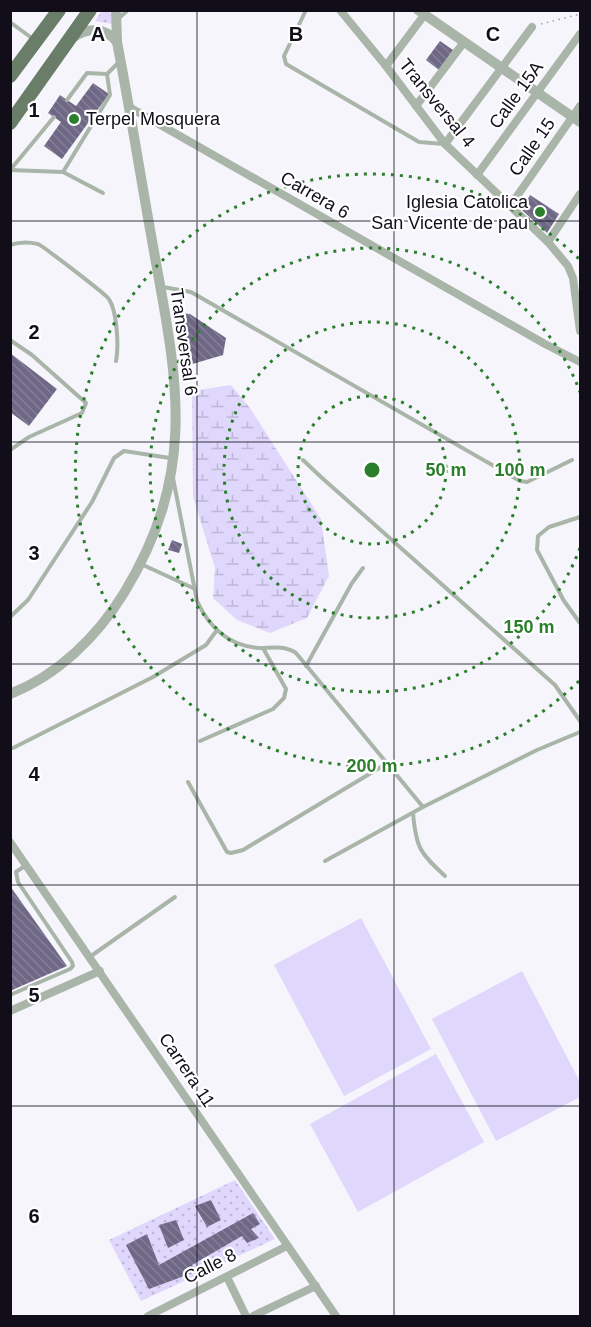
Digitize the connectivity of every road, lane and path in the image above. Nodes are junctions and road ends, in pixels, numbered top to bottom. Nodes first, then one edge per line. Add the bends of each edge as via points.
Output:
1 (59, 10) edge
2 (90, 10) edge
3 (128, 10) edge
4 (306, 10) edge
5 (340, 10) edge
6 (422, 12) edge
7 (580, 14) edge
8 (116, 15) edge
9 (10, 22) edge
10 (532, 27) joint
11 (580, 34) edge
12 (69, 40) junction
13 (36, 42) junction
14 (117, 42) junction
15 (464, 42) junction
16 (120, 60) junction
17 (386, 66) junction
18 (502, 68) junction
19 (107, 74) junction
20 (10, 76) edge
21 (538, 93) junction
22 (67, 99) dead end
23 (416, 106) junction
24 (580, 106) edge
25 (129, 107) junction
26 (54, 117) dead end
27 (577, 120) edge
28 (10, 123) edge
29 (445, 144) junction
30 (11, 170) edge
31 (63, 172) junction
32 (477, 175) junction
33 (103, 192) dead end
34 (580, 194) edge
35 (510, 206) junction
36 (548, 242) junction
37 (10, 245) edge
38 (577, 278) edge
39 (160, 286) junction
40 (580, 331) edge
41 (10, 340) edge
42 (116, 361) dead end
43 (580, 362) edge
44 (10, 450) edge
45 (174, 458) junction
46 (303, 460) dead end
47 (572, 460) dead end
48 (172, 475) junction
49 (580, 517) edge
50 (141, 564) junction
51 (363, 568) dead end
52 (194, 588) junction
53 (10, 617) edge
54 (580, 623) edge
55 (217, 630) junction
56 (263, 648) junction
57 (306, 666) junction
58 (10, 694) edge
59 (580, 721) edge
60 (580, 732) edge
61 (200, 741) dead end
62 (13, 748) dead end
63 (386, 764) junction
64 (188, 782) dead end
65 (423, 807) junction
66 (413, 813) junction
67 (10, 842) edge
68 (325, 861) dead end
69 (27, 864) junction
70 (445, 876) dead end
71 (175, 897) dead end
72 (91, 956) junction
73 (100, 971) junction
74 (10, 995) edge
75 (10, 1011) edge
76 (287, 1246) junction
77 (227, 1276) junction
78 (316, 1286) junction
79 (148, 1317) edge
80 (246, 1317) edge
81 (253, 1317) edge
82 (336, 1317) edge

1 - 13 main road
2 - 12 main road
3 - 8 lane
4 - 29 lane via 284,56 286,64 419,142
5 - 17 street, Transversal 4
6 - 15 street
6 - 17 street
7 - 10 path
8 - 14 street, Transversal 6
9 - 13 lane
10 - 18 street
11 - 21 street, Calle 15A
12 - 14 street via 91,30 105,32
12 - 28 main road
13 - 20 main road
14 - 16 street, Transversal 6
15 - 18 street
15 - 23 street
16 - 19 lane
16 - 25 street, Transversal 6
17 - 23 street, Transversal 4
18 - 21 street
18 - 29 street
19 - 22 lane via 87,73
19 - 31 lane via 110,95
21 - 27 street
21 - 32 street, Calle 15A
23 - 29 street, Transversal 4
24 - 27 street, Calle 15
25 - 39 street, Transversal 6
25 - 43 street, Carrera 6
26 - 30 lane
27 - 35 street, Calle 15
29 - 32 street, Transversal 4
30 - 31 lane
31 - 33 lane
32 - 35 street, Transversal 4
34 - 36 street
35 - 36 street, Transversal 4
36 - 38 street, Transversal 4
37 - 42 lane via 39,245 109,298 119,347
38 - 40 street, Transversal 4
39 - 45 street, Transversal 6 via 175,375
39 - 47 lane via 191,292 520,482
41 - 44 lane via 86,403 82,413
45 - 48 street, Transversal 6
45 - 53 lane via 118,453 92,502 28,600
46 - 59 lane via 555,685
48 - 50 street, Transversal 6 via 163,510
48 - 52 lane
49 - 54 lane via 549,527 538,536 537,550 564,602
50 - 52 lane
50 - 58 street, Transversal 6 via 118,603 79,649 46,676
51 - 57 lane
52 - 55 lane via 205,618
55 - 56 lane via 235,642
55 - 62 lane via 206,645 153,677
56 - 57 lane via 289,649
56 - 61 lane via 286,689 284,698 273,709
57 - 63 lane
60 - 65 lane
63 - 64 lane via 231,854
63 - 65 lane
65 - 66 lane
66 - 68 lane
66 - 70 lane via 415,839 424,856
67 - 69 street, Carrera 11
69 - 72 street, Carrera 11
69 - 74 lane via 16,872 18,882 72,966
71 - 72 lane
72 - 73 street, Carrera 11
73 - 75 street
73 - 76 street, Carrera 11
76 - 77 street, Calle 8
76 - 78 street, Carrera 11
77 - 79 street, Calle 8
77 - 80 street
78 - 81 street
78 - 82 street, Carrera 11

